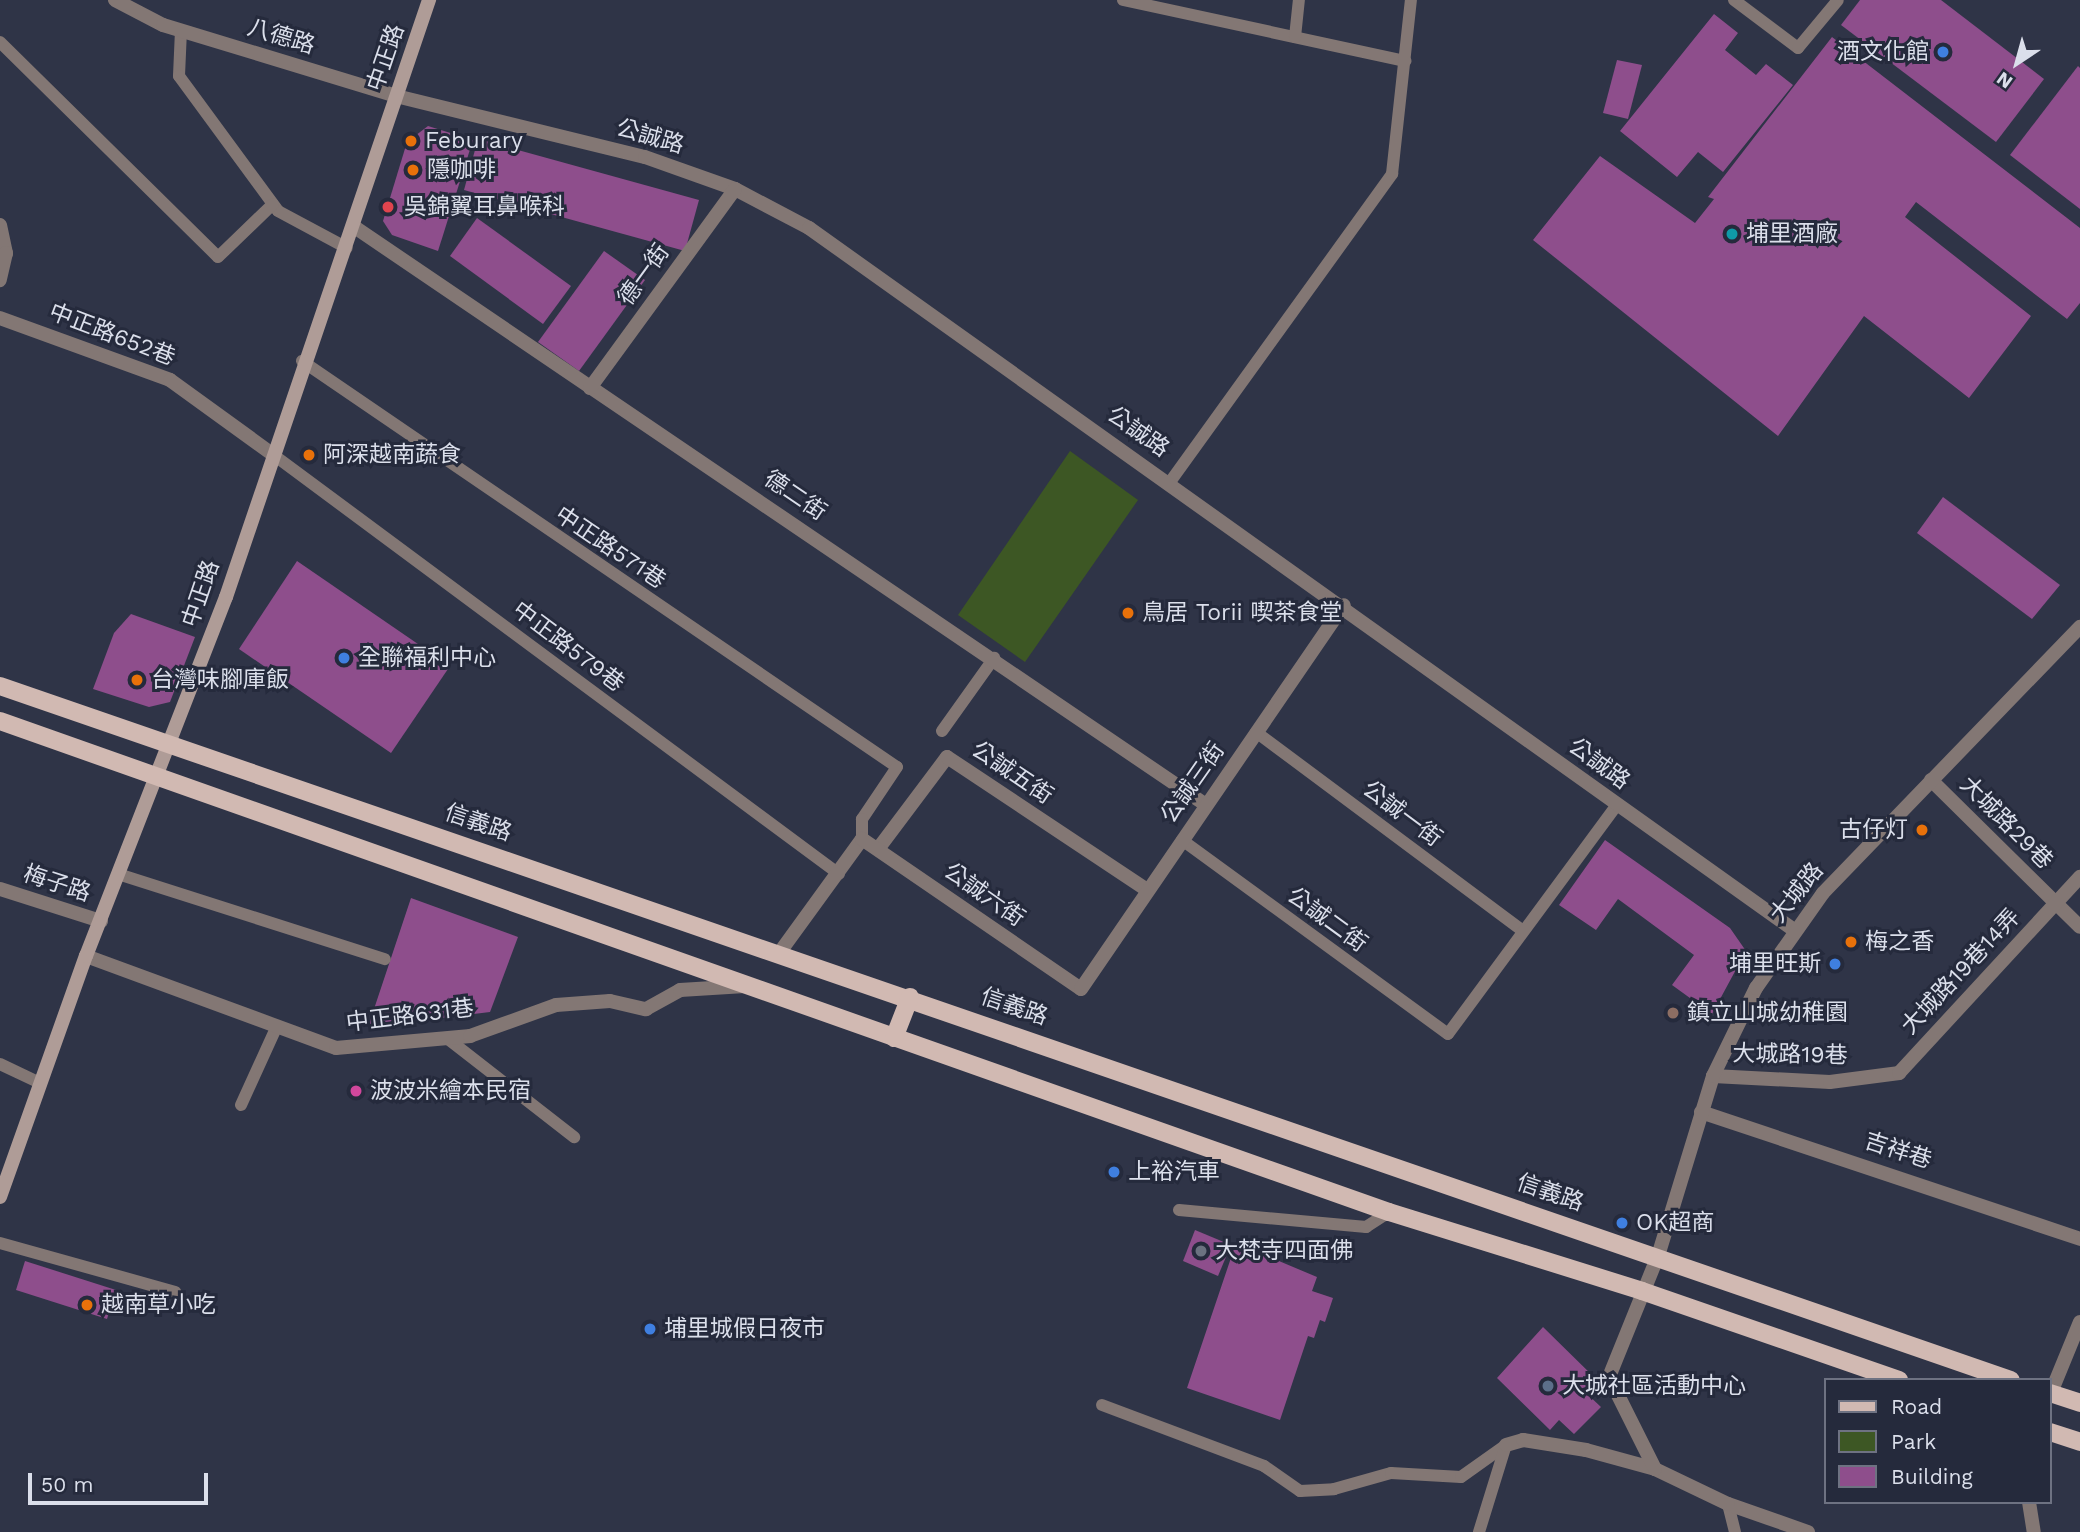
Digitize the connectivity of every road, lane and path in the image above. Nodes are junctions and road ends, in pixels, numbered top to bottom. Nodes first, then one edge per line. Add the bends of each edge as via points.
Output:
1 (115, 0) edge
2 (429, 0) edge
3 (1123, 0) edge
4 (1300, 0) edge
5 (1411, 0) edge
6 (1734, 0) edge
7 (1838, 0) edge
8 (181, 30) junction
9 (1295, 37) junction
10 (0, 42) edge
11 (1405, 61) junction
12 (396, 96) junction
13 (735, 188) junction
14 (273, 204) junction
15 (0, 225) edge
16 (356, 228) junction
17 (347, 248) junction
18 (0, 280) edge
19 (0, 318) edge
20 (302, 361) junction
21 (590, 388) junction
22 (271, 453) junction
23 (1170, 482) junction
24 (1344, 605) junction
25 (2080, 627) edge
26 (994, 658) junction
27 (0, 686) edge
28 (0, 721) edge
29 (942, 730) dead end
30 (1256, 732) junction
31 (170, 744) junction
32 (158, 774) junction
33 (1931, 780) junction
34 (1206, 805) junction
35 (1617, 805) junction
36 (862, 839) junction
37 (1181, 840) junction
38 (878, 849) junction
39 (118, 874) junction
40 (839, 874) junction
41 (2080, 877) edge
42 (0, 889) edge
43 (1147, 890) junction
44 (2055, 903) junction
45 (101, 921) junction
46 (2080, 927) edge
47 (1522, 930) junction
48 (1794, 930) junction
49 (780, 952) junction
50 (86, 956) junction
51 (385, 959) dead end
52 (745, 986) junction
53 (1081, 989) joint
54 (910, 997) junction
55 (277, 1026) junction
56 (894, 1038) junction
57 (448, 1039) junction
58 (0, 1063) edge
59 (1713, 1076) junction
60 (1865, 1078) joint
61 (40, 1083) junction
62 (241, 1105) dead end
63 (1701, 1112) junction
64 (575, 1137) dead end
65 (0, 1197) edge
66 (1179, 1210) dead end
67 (1389, 1212) junction
68 (2080, 1239) edge
69 (0, 1243) edge
70 (1658, 1256) junction
71 (1642, 1291) junction
72 (175, 1292) dead end
73 (2080, 1322) edge
74 (1893, 1378) edge
75 (2005, 1378) edge
76 (2052, 1389) edge
77 (2052, 1395) edge
78 (2080, 1404) edge
79 (1102, 1405) dead end
80 (2052, 1433) edge
81 (2080, 1442) edge
82 (1506, 1444) junction
83 (1655, 1469) junction
84 (1728, 1504) junction
85 (2029, 1504) edge
86 (1479, 1532) edge
87 (1735, 1532) edge
88 (1808, 1532) edge
89 (2034, 1532) edge

1 - 8 street, 八德路
2 - 12 street, 中正路
3 - 9 lane
4 - 9 lane
5 - 11 lane
6 - 7 lane via 1798,48
8 - 12 street, 八德路
8 - 14 lane via 179,76
9 - 11 lane
10 - 14 lane via 218,257
11 - 23 lane via 1392,174
12 - 13 street, 公誠路 via 645,157
12 - 16 street, 中正路
13 - 21 street, 德一街
13 - 23 street, 公誠路 via 809,228
14 - 17 lane
15 - 18 street via 6,253
16 - 17 street, 中正路
16 - 21 street, 德二街
17 - 20 street, 中正路
19 - 22 street, 中正路652巷 via 170,380
20 - 22 street, 中正路
20 - 36 lane, 中正路571巷 via 897,767 862,819
21 - 26 street, 德二街
22 - 31 street, 中正路 via 226,597
22 - 40 lane, 中正路579巷
23 - 24 street, 公誠路
24 - 30 street, 公誠三街
24 - 35 street, 公誠路
25 - 33 street, 大城路
26 - 29 lane
26 - 34 street, 德二街
27 - 31 main road, 信義路
28 - 32 main road
30 - 34 street, 公誠三街
30 - 47 lane, 公誠一街
31 - 32 street, 中正路
31 - 49 main road, 信義路
32 - 39 street, 中正路
32 - 52 main road
33 - 44 street, 大城路29巷
33 - 48 street, 大城路
34 - 37 street, 公誠三街
35 - 47 lane
35 - 48 street, 公誠路
36 - 38 street, 公誠六街
36 - 40 street
37 - 43 street, 公誠三街
37 - 47 lane, 公誠二街 via 1448,1034
38 - 43 street, 公誠五街 via 947,757
38 - 53 street, 公誠六街
39 - 45 street, 中正路
39 - 51 lane
40 - 49 street
41 - 44 street, 大城路19巷14弄
42 - 45 street, 梅子路
43 - 53 street, 公誠三街
44 - 46 street, 大城路29巷
44 - 60 street, 大城路19巷14弄 via 1899,1073
45 - 50 street, 中正路
48 - 59 street, 大城路 via 1756,988
49 - 54 main road, 信義路
50 - 55 street, 中正路631巷
50 - 61 street, 中正路
52 - 56 main road
52 - 57 street, 中正路631巷 via 680,990 646,1009 610,1001 556,1004 470,1036
54 - 56 main road
54 - 70 main road, 信義路
55 - 57 street, 中正路631巷 via 336,1048
55 - 62 lane
56 - 67 main road
57 - 64 lane
58 - 61 lane
59 - 60 street, 大城路19巷 via 1830,1082
59 - 63 street, 大城路
61 - 65 street, 中正路
63 - 68 street, 吉祥巷
63 - 70 street, 大城路
66 - 67 lane via 1366,1227
67 - 71 main road
69 - 72 lane
70 - 71 street, 大城路
70 - 75 main road, 信義路
71 - 74 main road
71 - 83 street, 大城路 via 1609,1377
73 - 76 street
77 - 78 main road
79 - 82 lane via 1264,1466 1300,1491 1334,1489 1391,1473 1461,1476
80 - 81 main road
82 - 83 street via 1522,1440 1586,1450
82 - 86 lane
83 - 84 street
84 - 87 lane
84 - 88 street
85 - 89 street

